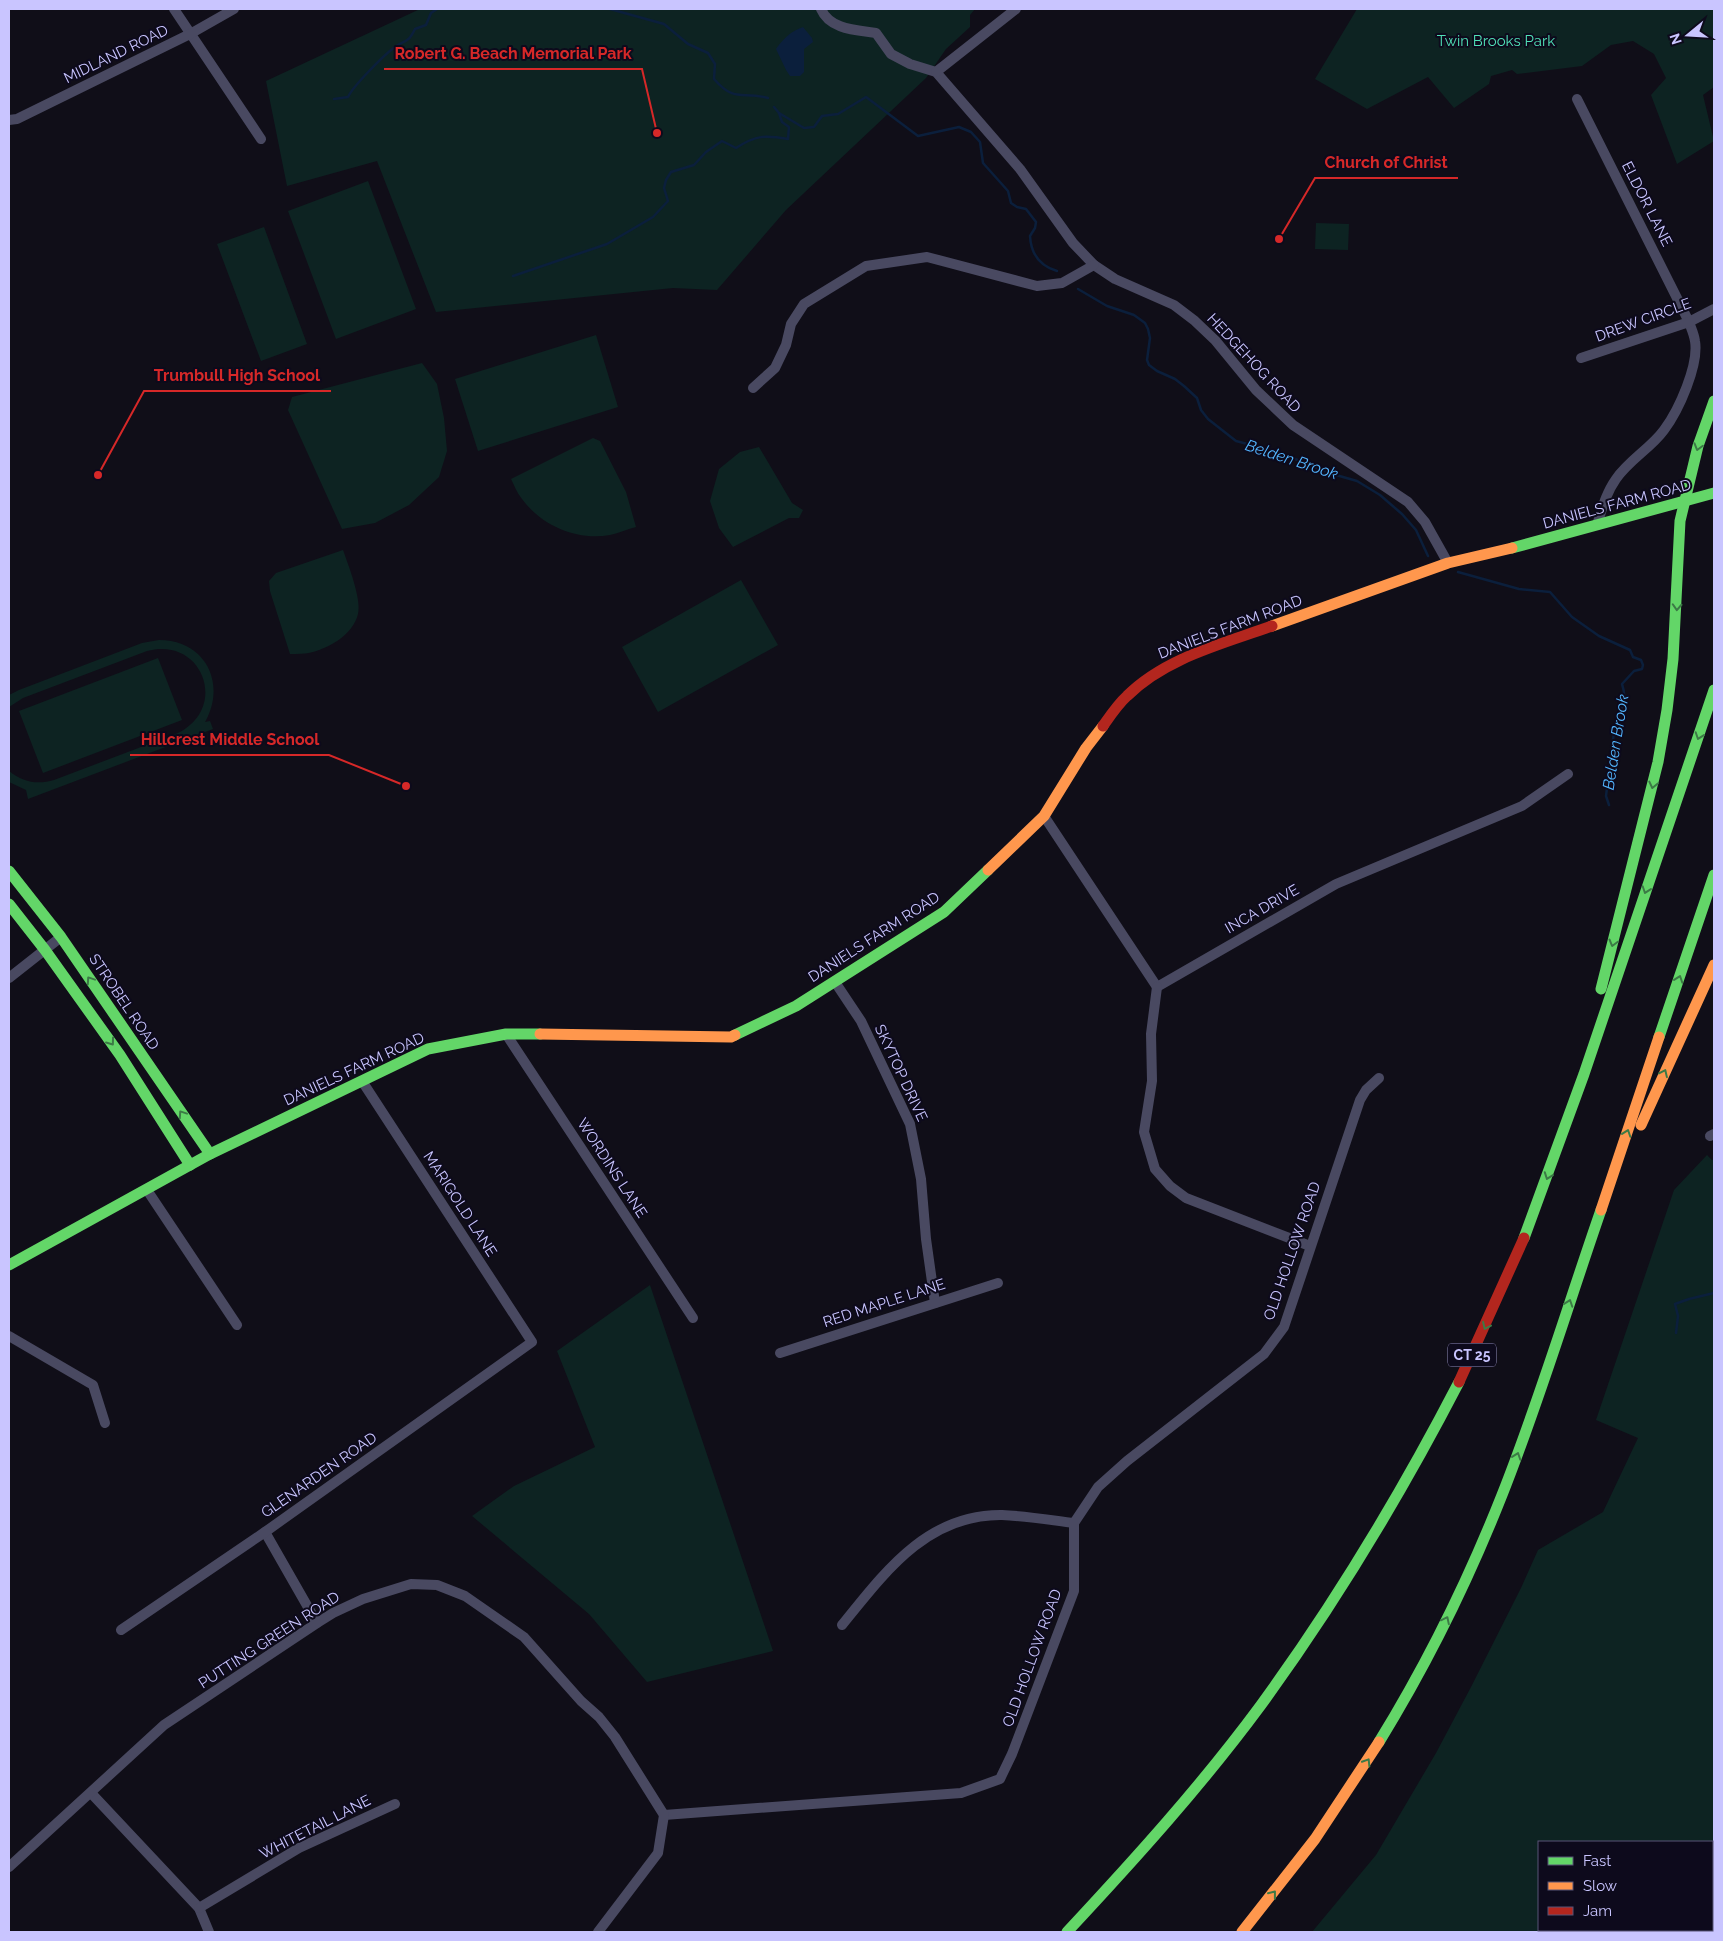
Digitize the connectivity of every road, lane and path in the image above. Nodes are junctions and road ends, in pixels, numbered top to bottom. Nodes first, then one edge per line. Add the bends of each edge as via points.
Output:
1 (174, 9) edge
2 (234, 9) edge
3 (821, 9) edge
4 (1016, 9) edge
5 (190, 34) junction
6 (936, 72) junction
7 (1577, 99) dead end
8 (9, 120) edge
9 (261, 139) dead end
10 (1094, 265) junction
11 (1714, 309) edge
12 (1690, 322) junction
13 (1581, 358) dead end
14 (753, 388) dead end
15 (1714, 401) edge
16 (1714, 493) edge
17 (1684, 502) junction
18 (1597, 525) junction
19 (1448, 563) junction
20 (1714, 690) edge
21 (1568, 774) dead end
22 (1044, 816) junction
23 (9, 871) edge
24 (1714, 875) edge
25 (9, 904) edge
26 (61, 938) junction
27 (45, 950) junction
28 (1714, 965) edge
29 (9, 978) edge
30 (836, 982) junction
31 (1157, 987) junction
32 (506, 1034) junction
33 (1379, 1078) dead end
34 (362, 1082) junction
35 (1556, 1153) junction
36 (210, 1154) junction
37 (190, 1165) junction
38 (147, 1190) junction
39 (1310, 1246) junction
40 (9, 1265) edge
41 (1577, 1279) junction
42 (998, 1283) dead end
43 (935, 1303) junction
44 (693, 1318) dead end
45 (237, 1324) dead end
46 (9, 1336) edge
47 (532, 1342) joint
48 (780, 1353) dead end
49 (105, 1423) dead end
50 (1074, 1523) junction
51 (265, 1532) junction
52 (317, 1623) junction
53 (842, 1625) dead end
54 (121, 1630) dead end
55 (91, 1793) junction
56 (395, 1804) dead end
57 (664, 1815) junction
58 (9, 1867) edge
59 (199, 1908) junction
60 (209, 1932) edge
61 (598, 1932) edge
62 (1066, 1932) edge
63 (1242, 1932) edge

1 - 5 street
2 - 5 street, MIDLAND ROAD
3 - 6 street via 833,24 876,33 891,54
4 - 6 street
5 - 8 street, MIDLAND ROAD via 17,119
5 - 9 street
6 - 10 street, HEDGEHOG ROAD via 1020,169 1073,244
7 - 12 street, ELDOR LANE
10 - 14 street via 1062,283 1048,286 1025,284 927,257 866,266 804,304 791,324 775,368
10 - 19 street, HEDGEHOG ROAD via 1115,279 1174,306 1195,321 1293,426 1408,502 1426,522
11 - 12 street, DREW CIRCLE
12 - 13 street, DREW CIRCLE
12 - 18 street, ELDOR LANE via 1695,348 1686,388 1664,431 1616,479
15 -> 17 main road via 1702,431
16 - 17 main road, DANIELS FARM ROAD
17 - 18 main road, DANIELS FARM ROAD
17 -> 35 main road via 1679,527 1673,659 1658,762
18 - 19 main road, DANIELS FARM ROAD
19 - 22 main road, DANIELS FARM ROAD via 1211,648 1159,670 1126,696 1086,748
20 -> 35 main road, CT 25
21 - 31 street, INCA DRIVE via 1522,806 1336,884
22 - 30 main road, DANIELS FARM ROAD via 944,912
22 - 31 street
23 - 26 main road, STROBEL ROAD
41 -> 24 main road
25 - 27 main road
26 - 27 street
36 -> 26 main road, STROBEL ROAD
27 - 29 street
27 -> 37 main road via 120,1055
41 -> 28 main road via 1642,1122
30 - 32 main road, DANIELS FARM ROAD via 796,1006 731,1037
30 - 43 street, SKYTOP DRIVE via 861,1021 910,1124 921,1179
31 - 39 street via 1151,1034 1152,1081 1144,1132 1156,1169 1186,1198
32 - 34 main road, DANIELS FARM ROAD via 428,1049
32 - 44 street, WORDINS LANE
33 - 39 street, OLD HOLLOW ROAD via 1360,1100
34 - 36 main road, DANIELS FARM ROAD
34 - 47 street, MARIGOLD LANE
35 -> 62 main road, CT 25 via 1511,1268 1465,1369 1406,1481 1350,1576 1295,1658 1214,1766 1139,1855
36 - 37 main road, DANIELS FARM ROAD
37 - 38 main road, DANIELS FARM ROAD
38 - 40 main road, DANIELS FARM ROAD
38 - 45 street
39 - 50 street, OLD HOLLOW ROAD via 1284,1327 1264,1354 1127,1461 1098,1487
63 -> 41 main road via 1297,1864 1349,1790 1432,1648 1501,1497
42 - 43 street, RED MAPLE LANE
43 - 48 street, RED MAPLE LANE
46 - 49 street via 93,1386
47 - 51 street, GLENARDEN ROAD
50 - 53 street via 1001,1515 970,1518 941,1528 903,1555
50 - 57 street, OLD HOLLOW ROAD via 1074,1591 1000,1779 961,1793
51 - 52 street
51 - 54 street, GLENARDEN ROAD
52 - 55 street, PUTTING GREEN ROAD via 164,1725
52 - 57 street, PUTTING GREEN ROAD via 363,1599 411,1584 437,1585 465,1596 524,1636 599,1717
55 - 58 street, PUTTING GREEN ROAD
55 - 59 street
56 - 59 street, WHITETAIL LANE via 299,1848
57 - 61 street via 658,1853
59 - 60 street

